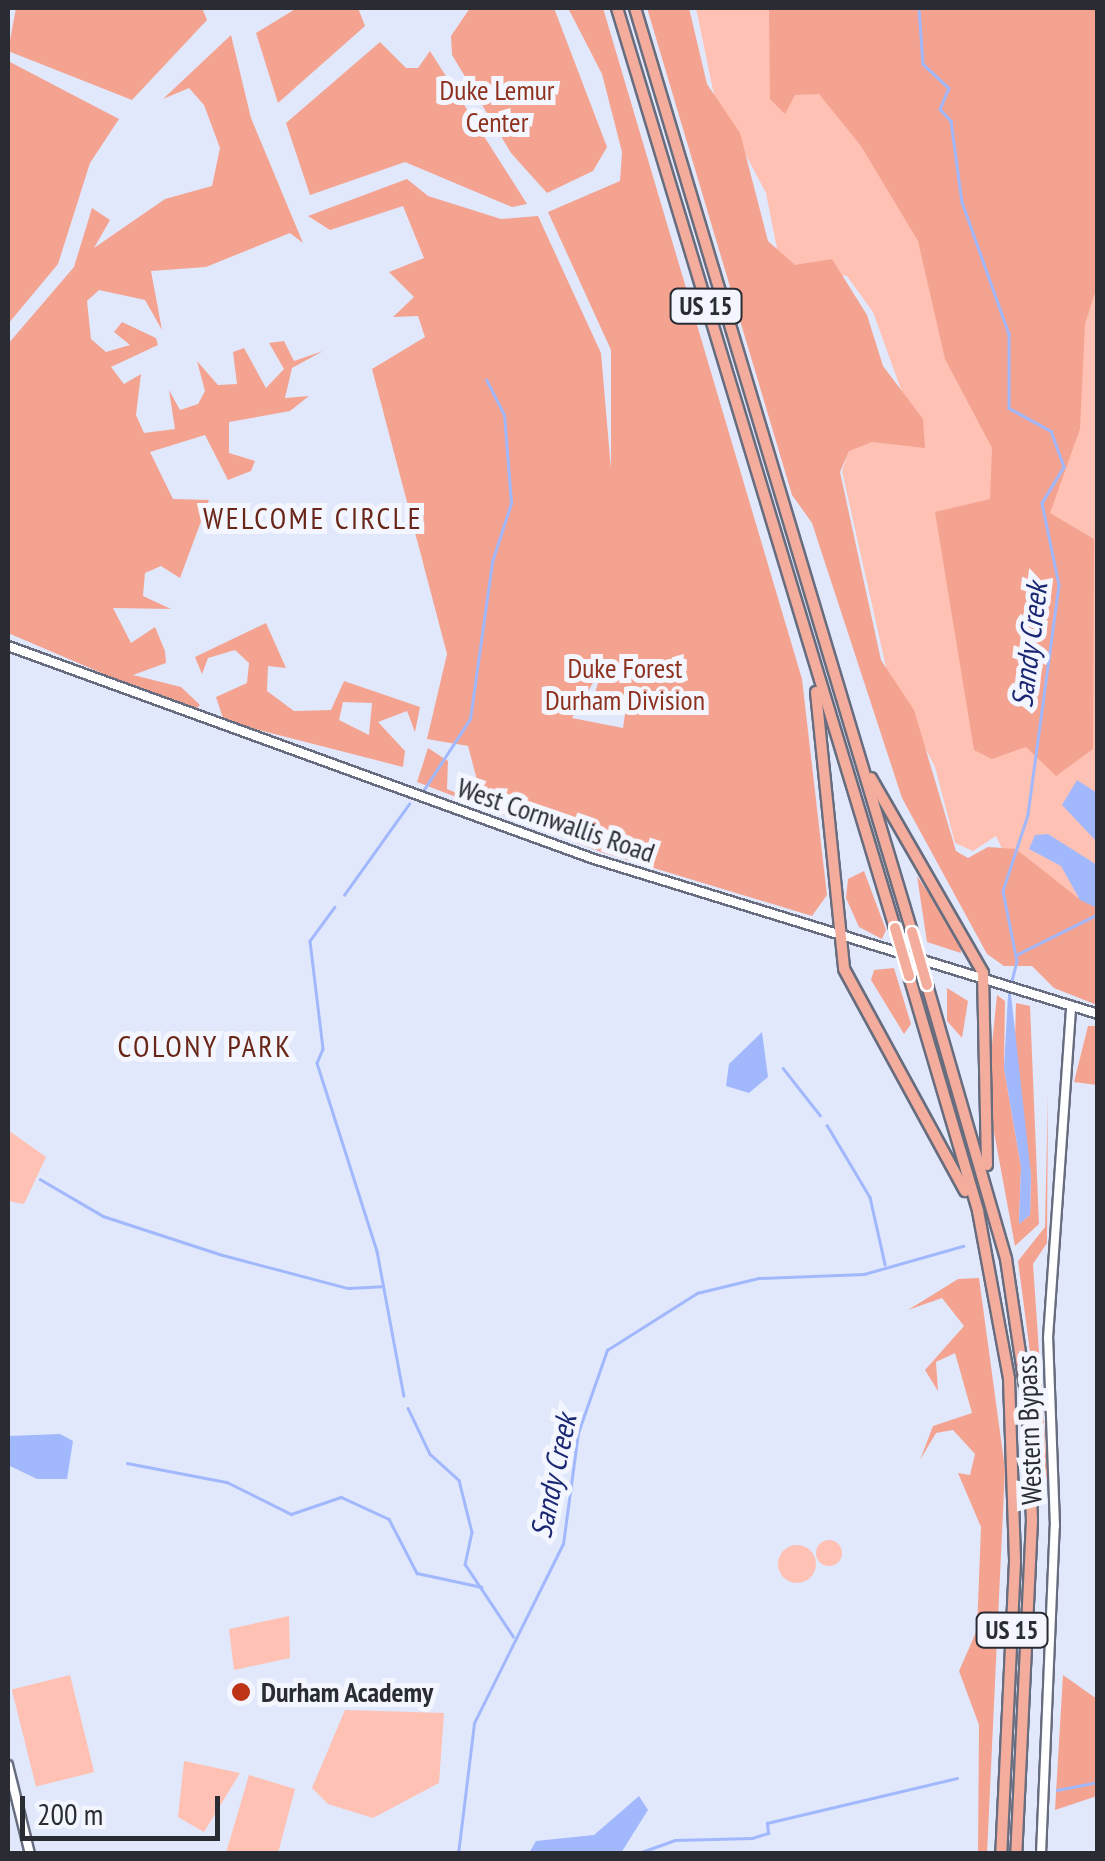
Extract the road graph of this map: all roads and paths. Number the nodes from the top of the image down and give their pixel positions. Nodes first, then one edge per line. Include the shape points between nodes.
1 (618, 8) edge
2 (635, 8) edge
3 (796, 603) junction
4 (8, 646) edge
5 (860, 760) junction
6 (835, 935) junction
7 (985, 980) junction
8 (1071, 1006) junction
9 (1098, 1014) edge
10 (978, 1211) junction
11 (998, 1227) junction
12 (8, 1765) edge
13 (30, 1854) edge
14 (1001, 1854) edge
15 (1016, 1854) edge
16 (1041, 1854) edge

1 - 3 highway, US 15
2 - 5 highway, US 15
3 - 6 highway via 830,769
3 - 10 highway, US 15, bridge
4 - 6 street, West Cornwallis Road via 214,726
5 - 7 highway via 966,931
5 - 11 highway, US 15, bridge
6 - 7 street, West Cornwallis Road
6 - 10 highway via 855,993
7 - 8 street, West Cornwallis Road
7 - 11 highway via 982,1135
8 - 9 street, West Cornwallis Road
8 - 16 street, Western Bypass via 1048,1338 1055,1526
10 - 14 highway, US 15 via 1015,1449
11 - 15 highway, US 15 via 1032,1473
12 - 13 street

